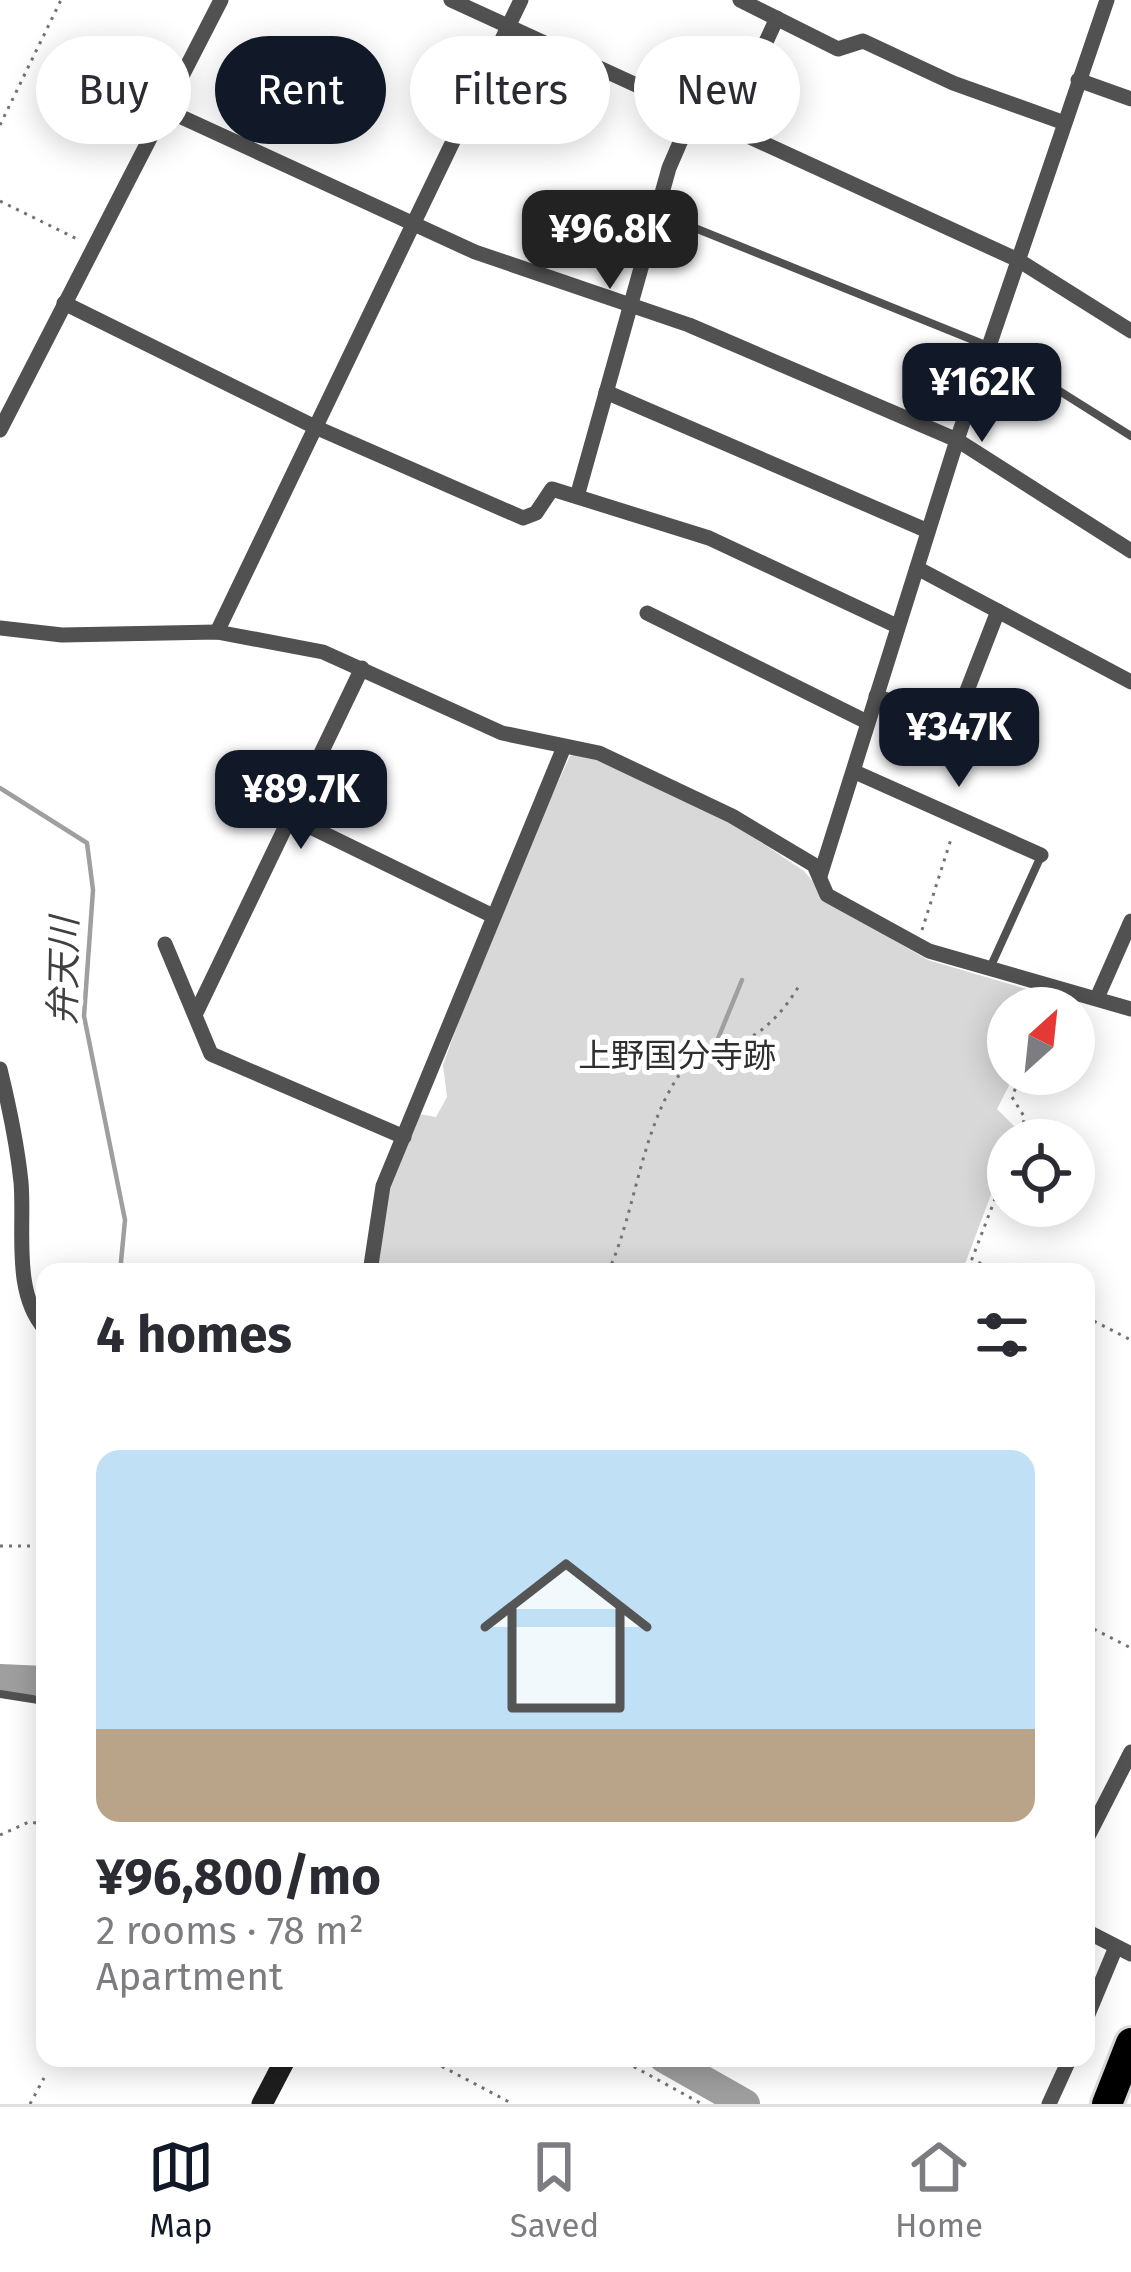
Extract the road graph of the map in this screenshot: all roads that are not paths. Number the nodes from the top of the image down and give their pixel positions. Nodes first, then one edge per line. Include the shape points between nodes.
1 (221, 0) edge
2 (451, 0) edge
3 (521, 0) edge
4 (740, 0) edge
5 (1107, 0) edge
6 (776, 18) junction
7 (508, 26) junction
8 (768, 36) edge
9 (191, 57) edge
10 (1078, 80) junction
11 (634, 83) edge
12 (1131, 100) edge
13 (191, 122) edge
14 (1062, 122) junction
15 (146, 144) edge
16 (679, 144) edge
17 (761, 144) edge
18 (660, 214) junction
19 (412, 224) junction
20 (1018, 260) junction
21 (64, 303) junction
22 (633, 305) junction
23 (1131, 331) edge
24 (988, 346) junction
25 (606, 392) junction
26 (8, 397) edge
27 (315, 427) junction
28 (0, 430) edge
29 (1131, 436) edge
30 (957, 440) junction
31 (578, 494) junction
32 (928, 530) junction
33 (1131, 550) edge
34 (917, 568) junction
35 (998, 610) junction
36 (646, 613) dead end
37 (897, 626) junction
38 (0, 628) edge
39 (217, 632) junction
40 (362, 668) junction
41 (1131, 682) edge
42 (877, 696) junction
43 (867, 722) junction
44 (954, 724) junction
45 (989, 742) dead end
46 (564, 747) junction
47 (855, 772) junction
48 (290, 817) junction
49 (1041, 855) joint
50 (820, 876) junction
51 (493, 916) junction
52 (1131, 921) edge
53 (165, 944) dead end
54 (988, 971) junction
55 (1097, 998) junction
56 (1131, 1009) edge
57 (195, 1016) junction
58 (0, 1069) edge
59 (404, 1137) junction
60 (371, 1263) edge
61 (36, 1318) edge
62 (0, 1694) edge
63 (36, 1700) edge
64 (1131, 1752) edge
65 (1095, 1822) edge
66 (1095, 1936) edge
67 (1124, 1951) edge
68 (1095, 2004) edge
69 (1131, 2043) edge
70 (281, 2067) edge
71 (1066, 2067) edge
72 (262, 2104) edge
73 (1048, 2104) edge
74 (1107, 2104) edge

1 - 9 street
2 - 7 street
3 - 7 street
4 - 6 street
5 - 10 street
6 - 8 street
6 - 14 street via 838,49 862,41
7 - 11 street
7 - 19 street
10 - 12 street
10 - 14 street
13 - 19 street
14 - 20 street
15 - 21 street
16 - 18 street
17 - 20 street
18 - 22 street
18 - 24 lane
19 - 22 street
19 - 27 street
20 - 23 street
20 - 24 street
21 - 26 street
21 - 27 street
22 - 25 street
22 - 30 street
24 - 29 lane
24 - 30 street
25 - 31 street
25 - 32 street
26 - 28 street
27 - 31 street via 523,518 536,514 552,489
27 - 39 street
30 - 32 street
30 - 33 street
31 - 37 street via 709,538
32 - 34 street
34 - 35 street
34 - 37 street
35 - 41 street
35 - 44 street
36 - 43 street
37 - 42 street
38 - 39 street
39 - 40 street via 323,652
40 - 46 street via 502,733
40 - 48 street
42 - 43 street
42 - 44 street
43 - 47 street
44 - 45 lane
46 - 50 street via 599,753 732,816
46 - 51 street
47 - 49 street
47 - 50 street
48 - 51 street
48 - 57 street
49 - 54 lane
50 - 54 street via 827,895 917,945
51 - 59 street
52 - 55 street
53 - 57 street
54 - 55 street
55 - 56 street
57 - 59 street via 211,1054
58 - 61 street
59 - 60 street via 380,1199
62 - 63 lane
64 - 65 street
66 - 67 street
67 - 68 street
69 - 74 highway
70 - 72 street
71 - 73 street

